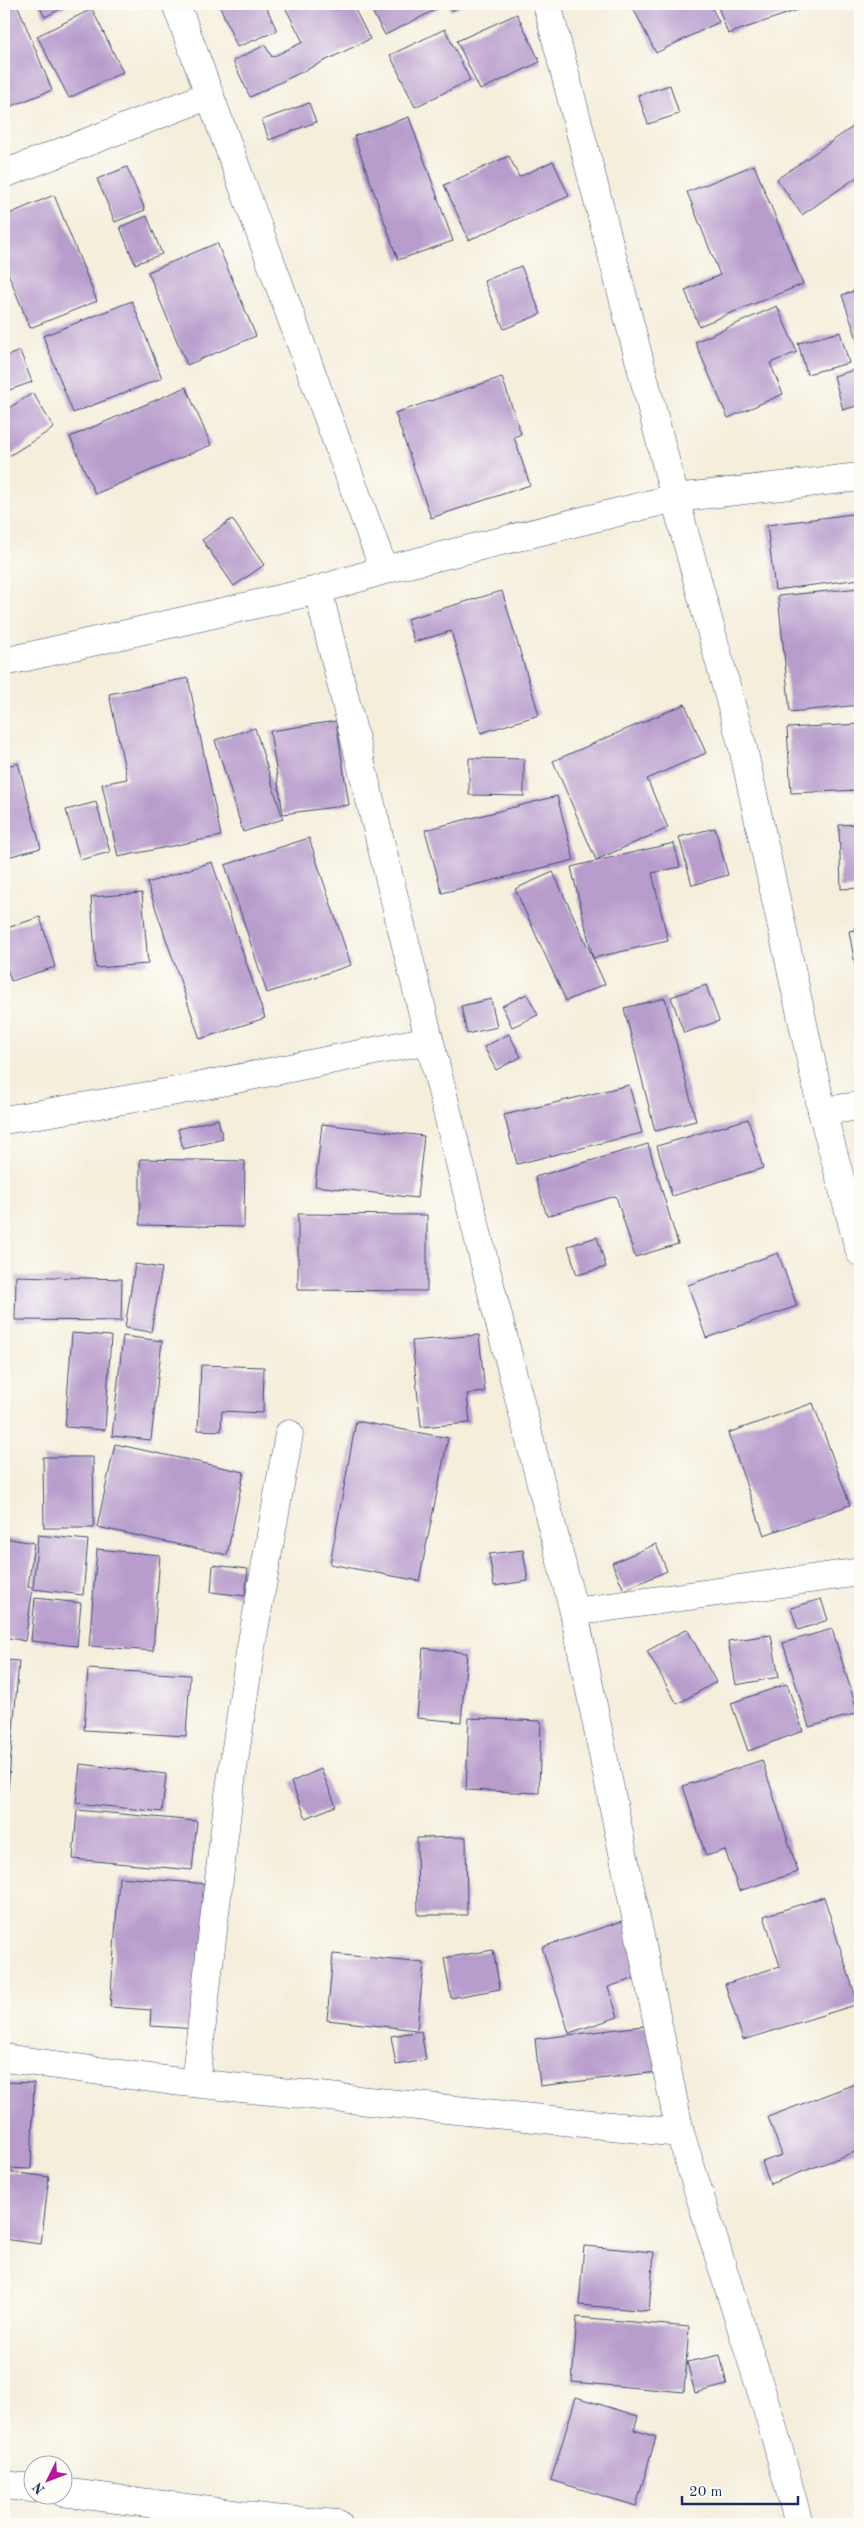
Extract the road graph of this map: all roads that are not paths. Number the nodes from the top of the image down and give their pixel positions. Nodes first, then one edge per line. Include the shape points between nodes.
1 (176, 4) edge
2 (547, 4) edge
3 (210, 95) junction
4 (4, 174) edge
5 (860, 476) edge
6 (675, 498) junction
7 (384, 570) junction
8 (318, 590) junction
9 (4, 662) edge
10 (429, 1040) junction
11 (860, 1106) edge
12 (822, 1111) junction
13 (4, 1120) edge
14 (860, 1252) edge
15 (289, 1434) dead end
16 (860, 1572) edge
17 (574, 1612) junction
18 (4, 2058) edge
19 (195, 2083) junction
20 (680, 2133) junction
21 (4, 2485) edge
22 (22, 2487) edge
23 (72, 2493) edge
24 (273, 2522) edge
25 (338, 2524) edge
26 (799, 2524) edge

1 - 3 street
2 - 6 street
3 - 4 street
3 - 7 street
5 - 6 street
6 - 7 street
6 - 12 street via 743,748
7 - 8 street
8 - 9 street
8 - 10 street
10 - 13 street via 171,1092
10 - 17 street
11 - 12 street
12 - 14 street
15 - 19 street via 250,1652
16 - 17 street
17 - 20 street
18 - 19 street
19 - 20 street
20 - 26 street via 772,2425
21 - 22 street
23 - 24 street
24 - 25 street

